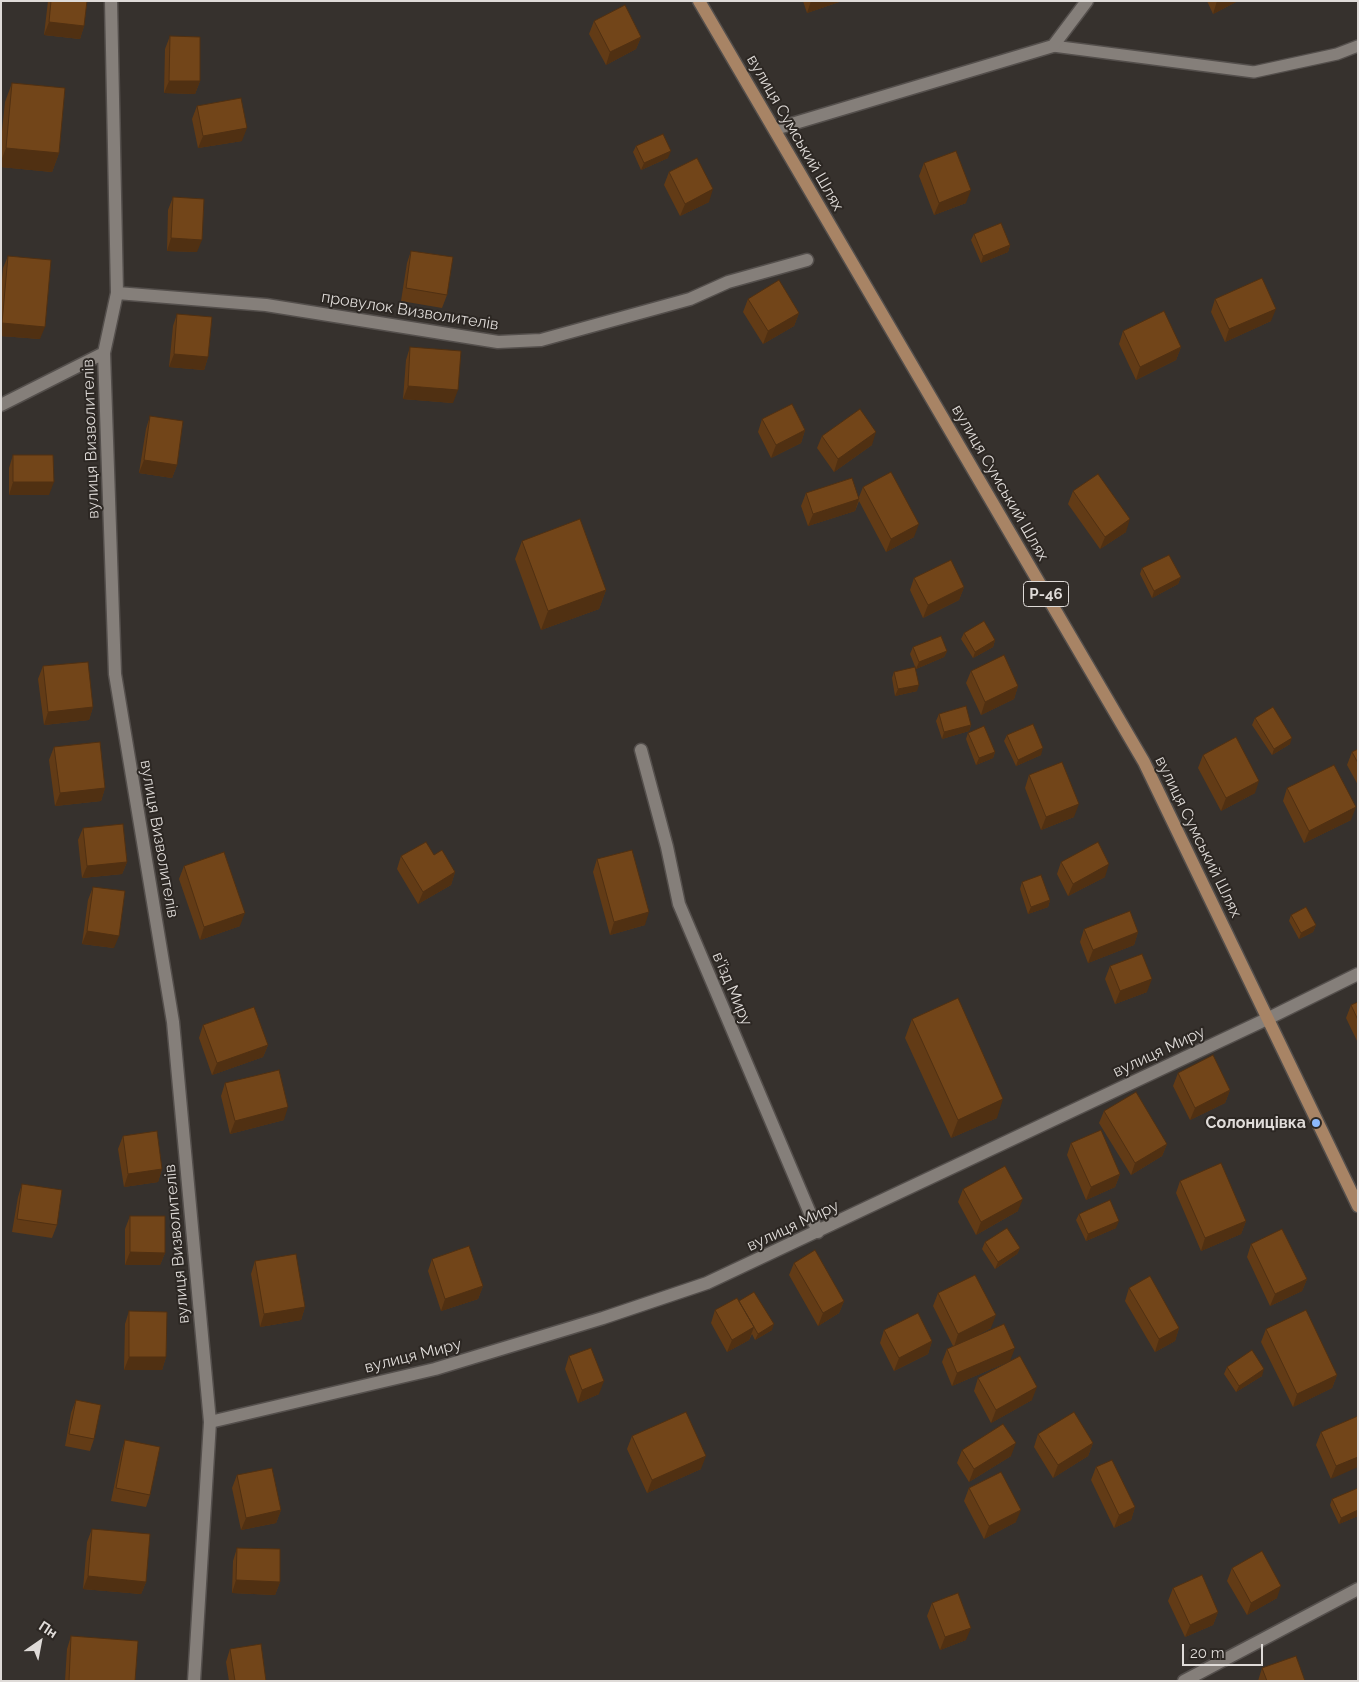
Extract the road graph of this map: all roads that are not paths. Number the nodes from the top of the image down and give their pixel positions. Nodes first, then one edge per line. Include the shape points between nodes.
1 (111, 1) edge
2 (699, 1) edge
3 (1087, 1) edge
4 (1053, 46) junction
5 (1358, 46) edge
6 (775, 130) junction
7 (807, 260) dead end
8 (117, 293) junction
9 (104, 353) junction
10 (1, 405) edge
11 (641, 750) dead end
12 (1358, 974) edge
13 (1269, 1018) junction
14 (1358, 1206) edge
15 (818, 1232) junction
16 (210, 1422) junction
17 (1358, 1589) edge
18 (194, 1681) edge
19 (1184, 1681) edge

1 - 8 street, вулиця Визволителів
2 - 6 main road, вулиця Сумський Шлях / Р-46
3 - 4 street
4 - 5 lane via 1254,72 1337,54
4 - 6 street
6 - 13 main road, вулиця Сумський Шлях / Р-46 via 1144,762
7 - 8 street, провулок Визволителів via 728,282 690,298 541,340 524,341 498,342 452,336 266,305
8 - 9 street, вулиця Визволителів
9 - 10 street
9 - 16 street, вулиця Визволителів via 115,674 174,1022
11 - 15 street, в'їзд Миру via 679,904
12 - 13 street, вулиця Миру
13 - 14 main road, вулиця Сумський Шлях / Р-46
13 - 15 street, вулиця Миру
15 - 16 street, вулиця Миру via 707,1284 603,1318 435,1369
16 - 18 street, вулиця Визволителів
17 - 19 street

